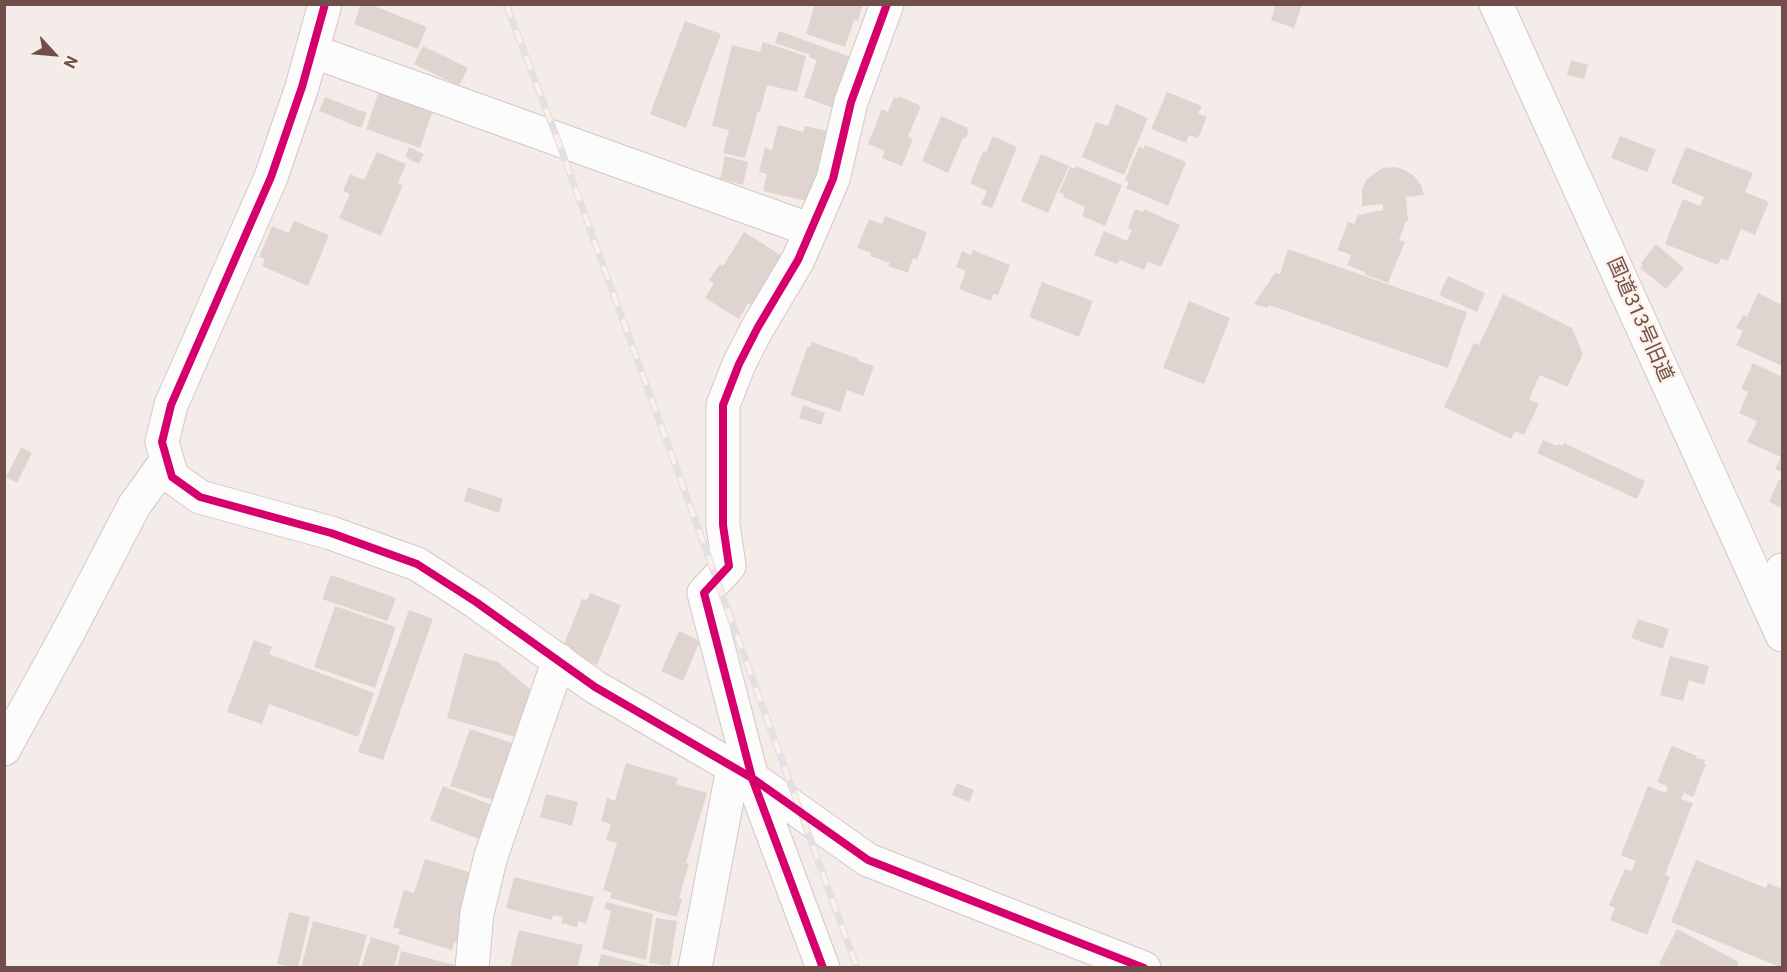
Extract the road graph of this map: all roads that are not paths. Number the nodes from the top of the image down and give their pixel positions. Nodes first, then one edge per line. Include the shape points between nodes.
1 (325, 4) edge
2 (887, 4) edge
3 (1497, 4) edge
4 (312, 51) junction
5 (811, 230) junction
6 (167, 460) junction
7 (1772, 578) edge
8 (1782, 635) edge
9 (559, 660) junction
10 (4, 749) edge
11 (742, 773) junction
12 (472, 968) edge
13 (695, 968) edge
14 (823, 968) edge
15 (1144, 968) edge

1 - 4 street
2 - 5 street via 851,102 833,179
3 - 7 street, 国道313号旧道
4 - 5 street
4 - 6 street via 271,177 171,405 162,442
5 - 11 street via 738,364 723,405 723,525 729,566 704,593
6 - 9 street via 172,477 200,498 332,534 417,564
6 - 10 street via 134,506
7 - 8 street, 国道313号旧道
9 - 11 street via 595,687
9 - 12 street via 491,856 477,913
11 - 13 street
11 - 14 street
11 - 15 street via 868,860

